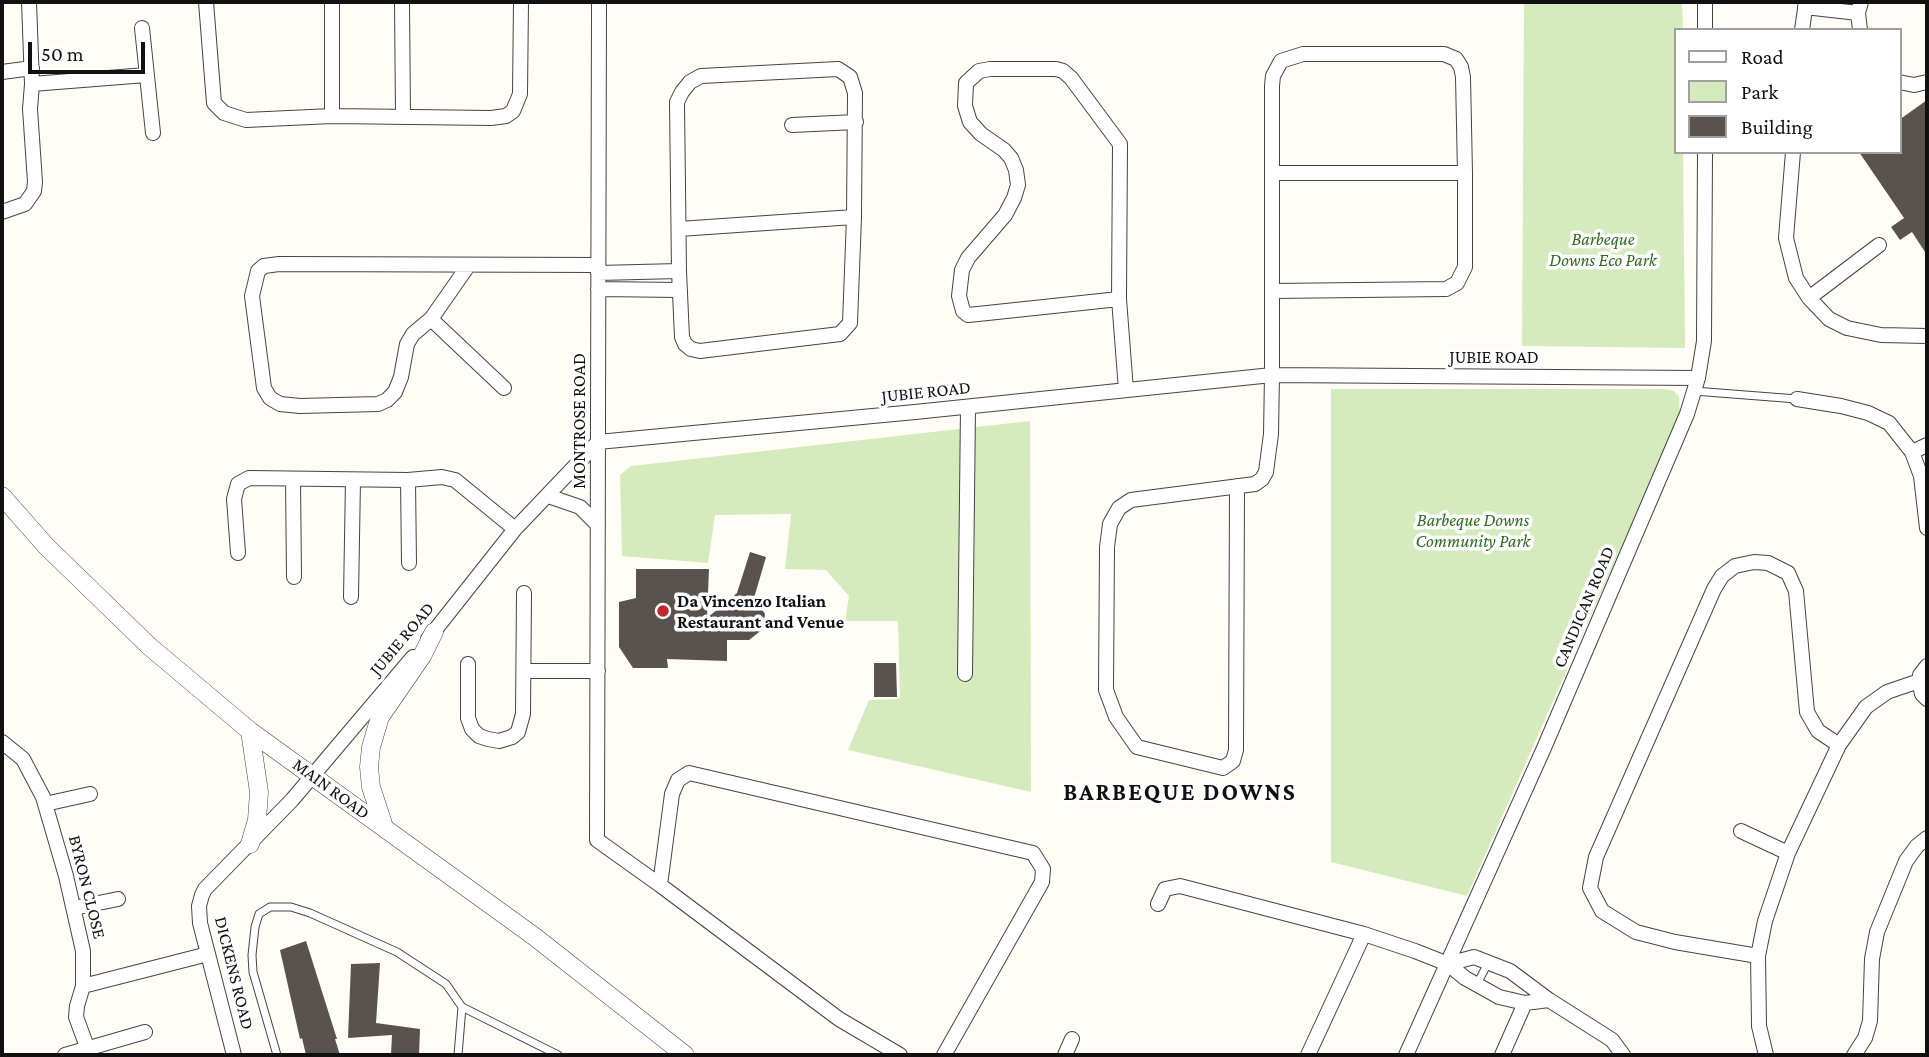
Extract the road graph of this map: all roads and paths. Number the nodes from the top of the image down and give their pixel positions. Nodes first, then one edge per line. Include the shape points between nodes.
1 (29, 2) edge
2 (206, 2) edge
3 (332, 2) edge
4 (402, 2) edge
5 (521, 2) edge
6 (599, 2) edge
7 (1705, 2) edge
8 (1805, 4) edge
9 (1859, 7) edge
10 (142, 28) dead end
11 (1705, 28) edge
12 (1802, 28) edge
13 (1860, 28) edge
14 (32, 68) junction
15 (2, 72) edge
16 (146, 75) junction
17 (1901, 82) edge
18 (1927, 82) edge
19 (32, 84) junction
20 (332, 116) junction
21 (402, 116) junction
22 (856, 122) junction
23 (792, 125) dead end
24 (153, 133) dead end
25 (1705, 154) edge
26 (1793, 154) edge
27 (1273, 173) junction
28 (1465, 173) junction
29 (2, 212) edge
30 (854, 217) junction
31 (679, 229) junction
32 (1879, 244) dead end
33 (468, 266) junction
34 (598, 269) junction
35 (679, 271) junction
36 (598, 289) junction
37 (680, 290) junction
38 (1273, 291) junction
39 (1808, 298) junction
40 (1119, 299) junction
41 (430, 318) junction
42 (1927, 336) edge
43 (1272, 375) junction
44 (1696, 384) junction
45 (504, 388) dead end
46 (1126, 390) junction
47 (1797, 399) joint
48 (968, 407) junction
49 (598, 442) junction
50 (1927, 444) edge
51 (1912, 452) junction
52 (293, 480) junction
53 (353, 480) junction
54 (408, 480) junction
55 (1237, 486) junction
56 (2, 496) edge
57 (548, 496) junction
58 (598, 525) junction
59 (1927, 528) edge
60 (515, 530) junction
61 (238, 553) dead end
62 (409, 563) dead end
63 (294, 577) dead end
64 (524, 593) dead end
65 (351, 597) dead end
66 (434, 632) junction
67 (468, 664) dead end
68 (1927, 666) edge
69 (524, 671) junction
70 (598, 671) junction
71 (965, 674) dead end
72 (1919, 681) junction
73 (1927, 699) edge
74 (250, 730) junction
75 (2, 742) edge
76 (1839, 745) junction
77 (312, 776) junction
78 (90, 794) dead end
79 (45, 804) junction
80 (384, 827) junction
81 (1741, 831) dead end
82 (1927, 838) edge
83 (250, 844) junction
84 (1788, 853) junction
85 (660, 885) junction
86 (118, 899) dead end
87 (1158, 904) dead end
88 (75, 908) junction
89 (1364, 934) junction
90 (208, 954) junction
91 (1758, 956) junction
92 (1488, 963) junction
93 (1448, 964) junction
94 (1477, 985) junction
95 (83, 986) junction
96 (1549, 1000) junction
97 (1525, 1003) junction
98 (462, 1007) junction
99 (145, 1032) dead end
100 (1072, 1039) dead end
101 (89, 1053) edge
102 (65, 1055) edge
103 (234, 1055) edge
104 (277, 1055) edge
105 (458, 1055) edge
106 (558, 1055) edge
107 (685, 1055) edge
108 (900, 1055) edge
109 (944, 1055) edge
110 (1065, 1055) edge
111 (1308, 1055) edge
112 (1406, 1055) edge
113 (1502, 1055) edge
114 (1623, 1055) edge
115 (1766, 1055) edge
116 (1854, 1055) edge

1 - 14 street
2 - 20 street via 214,103 224,113 246,120
3 - 20 street
4 - 21 street
5 - 21 street via 520,94 513,111 491,118
6 - 34 street, MONTROSE ROAD
7 - 11 street
8 - 9 street
8 - 12 street
9 - 13 street
10 - 16 street
14 - 15 street
14 - 19 street
16 - 19 street
16 - 24 street
17 - 18 street
19 - 29 street via 34,191 25,204
20 - 21 street
22 - 23 street
22 - 30 street
22 - 31 street via 855,86 838,69 701,76 690,82 677,102
25 - 44 street, CANDICAN ROAD via 1704,341
26 - 39 street via 1786,238 1796,278
27 - 28 street
27 - 28 street via 1273,76 1281,61 1303,54 1444,54 1455,59 1463,77
27 - 38 street
28 - 38 street via 1465,268 1453,287
30 - 31 street
30 - 37 street via 852,317 839,334 695,350 682,337
31 - 35 street
32 - 39 street
33 - 34 street
33 - 41 street
33 - 41 street via 264,266 258,271 252,296 264,388 274,401 288,405 387,400 401,377 407,344
34 - 35 street
34 - 36 street, MONTROSE ROAD
35 - 37 street
36 - 37 street
36 - 49 street, MONTROSE ROAD
38 - 43 street
39 - 42 street via 1829,319 1847,328 1881,335
40 - 40 street via 968,315 963,311 959,296 962,270 1005,215 1018,185 1011,158 970,122 966,83 979,71 1063,71 1120,144
40 - 46 street
41 - 45 street
43 - 44 street, JUBIE ROAD
43 - 46 street, JUBIE ROAD
43 - 55 street via 1266,472 1255,484
44 - 47 lane
44 - 93 street, CANDICAN ROAD via 1678,435
46 - 48 street, JUBIE ROAD
47 - 51 street via 1868,412 1889,423
48 - 49 street, JUBIE ROAD
48 - 71 street
49 - 57 street, JUBIE ROAD
49 - 58 street, MONTROSE ROAD
50 - 51 street
51 - 59 street via 1921,476
52 - 53 street
52 - 61 street via 249,478 238,484 234,499
52 - 63 street
53 - 54 street
53 - 65 street
54 - 60 street via 455,480
54 - 62 street
55 - 55 street via 1131,500 1114,514 1107,547 1106,691 1116,717 1137,747 1223,768 1233,761 1236,750
56 - 74 street, MAIN ROAD via 140,638
57 - 58 street via 580,507
57 - 60 street, JUBIE ROAD
58 - 70 street, MONTROSE ROAD
60 - 66 street, JUBIE ROAD
64 - 69 street
66 - 77 street, JUBIE ROAD
66 - 80 street via 380,717 371,747 370,787
67 - 69 street via 468,718 479,736 499,741 512,737 522,724
68 - 72 street
69 - 70 street
70 - 85 street, MONTROSE ROAD via 597,840
72 - 73 street
72 - 76 street via 1877,698
74 - 77 street, MAIN ROAD
74 - 83 street via 259,792
75 - 79 street, BYRON CLOSE via 23,759
76 - 84 street
76 - 91 street via 1818,731 1807,712 1796,591 1788,573 1768,563 1735,566 1714,589 1596,857 1590,888 1602,911 1636,932
77 - 80 street, MAIN ROAD
77 - 83 street, DICKENS ROAD
78 - 79 street
79 - 88 street, BYRON CLOSE
80 - 107 street, MAIN ROAD
81 - 84 street
82 - 116 street via 1906,861 1877,932 1870,1021
83 - 90 street, DICKENS ROAD via 202,895 200,914
84 - 91 street
85 - 108 street via 839,1019
85 - 109 street via 672,794 678,780 689,773 1033,853 1043,869 1042,882
86 - 88 street
87 - 89 street via 1165,889 1180,886
88 - 95 street, BYRON CLOSE via 83,951
89 - 93 street
89 - 111 street
90 - 95 street
90 - 103 street, DICKENS ROAD
91 - 115 street via 1759,1026
92 - 93 street via 1474,957
92 - 94 lane
92 - 96 street via 1510,971
93 - 94 street
93 - 112 street, CANDICAN ROAD
94 - 97 street via 1499,997
95 - 101 street, BYRON CLOSE via 76,1017
96 - 97 street
96 - 114 street via 1612,1040
97 - 113 street
98 - 104 lane via 446,984 397,952 310,913 270,907 257,919 252,955
98 - 105 lane
98 - 106 lane
99 - 101 street
100 - 110 street
101 - 102 street

